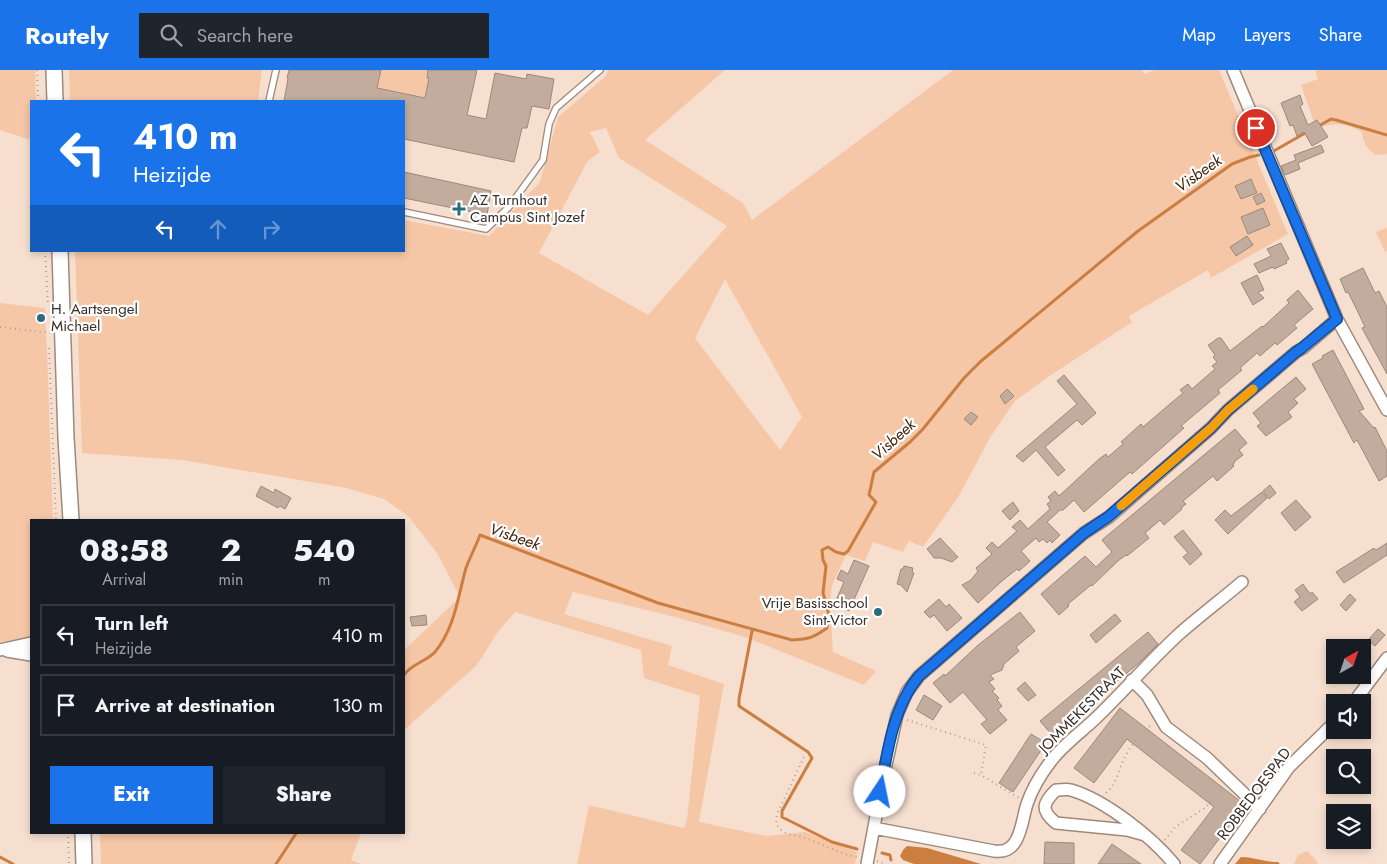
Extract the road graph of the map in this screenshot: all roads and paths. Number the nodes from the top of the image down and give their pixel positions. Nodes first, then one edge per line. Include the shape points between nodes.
1 (37, 70) edge
2 (54, 70) edge
3 (276, 70) edge
4 (600, 70) edge
5 (1233, 70) edge
6 (38, 100) edge
7 (55, 100) edge
8 (269, 100) edge
9 (405, 212) edge
10 (45, 252) edge
11 (60, 252) edge
12 (48, 308) dead end
13 (1337, 319) junction
14 (0, 327) edge
15 (63, 335) junction
16 (1387, 410) edge
17 (71, 519) edge
18 (1242, 582) dead end
19 (30, 643) edge
20 (0, 650) edge
21 (30, 655) edge
22 (1387, 658) edge
23 (1132, 680) junction
24 (1360, 694) edge
25 (903, 719) dead end
26 (1162, 720) junction
27 (1326, 731) edge
28 (804, 757) dead end
29 (974, 773) dead end
30 (981, 775) junction
31 (1229, 779) junction
32 (1093, 800) junction
33 (1027, 804) junction
34 (1260, 809) junction
35 (874, 828) junction
36 (68, 834) edge
37 (82, 834) edge
38 (1145, 835) junction
39 (1161, 849) junction
40 (864, 861) edge
41 (882, 863) edge
42 (69, 864) edge
43 (84, 864) edge
44 (886, 864) edge
45 (1174, 864) edge
46 (1220, 864) edge

1 - 6 path
2 - 7 street
3 - 8 lane
4 - 9 lane via 556,108 549,124 543,160 509,207 486,229
5 - 13 street
10 - 12 path
11 - 15 street
13 - 16 street
13 - 35 street via 919,676 907,692 897,715
14 - 15 path
15 - 17 street
18 - 23 street, JOMMEKESTRAAT via 1178,635
19 - 20 street
20 - 21 street
22 - 24 street
23 - 26 street via 1147,695
23 - 33 street, JOMMEKESTRAAT via 1053,758
25 - 30 path via 986,745
26 - 31 street via 1166,727
26 - 32 path via 1147,728 1136,741 1111,789
27 - 34 street, ROBBEDOESPAD via 1288,767
28 - 40 path via 776,814 779,828 787,834
29 - 30 path
30 - 33 path
31 - 34 street
31 - 39 path via 1205,808 1175,827
32 - 38 street
32 - 38 street via 1070,790 1056,790 1044,806 1056,823 1127,830
33 - 35 street, JOMMEKESTRAAT via 1019,838 999,852
34 - 46 street, ROBBEDOESPAD
35 - 40 street
36 - 42 path
37 - 43 street
38 - 39 street
39 - 45 street
41 - 44 path

